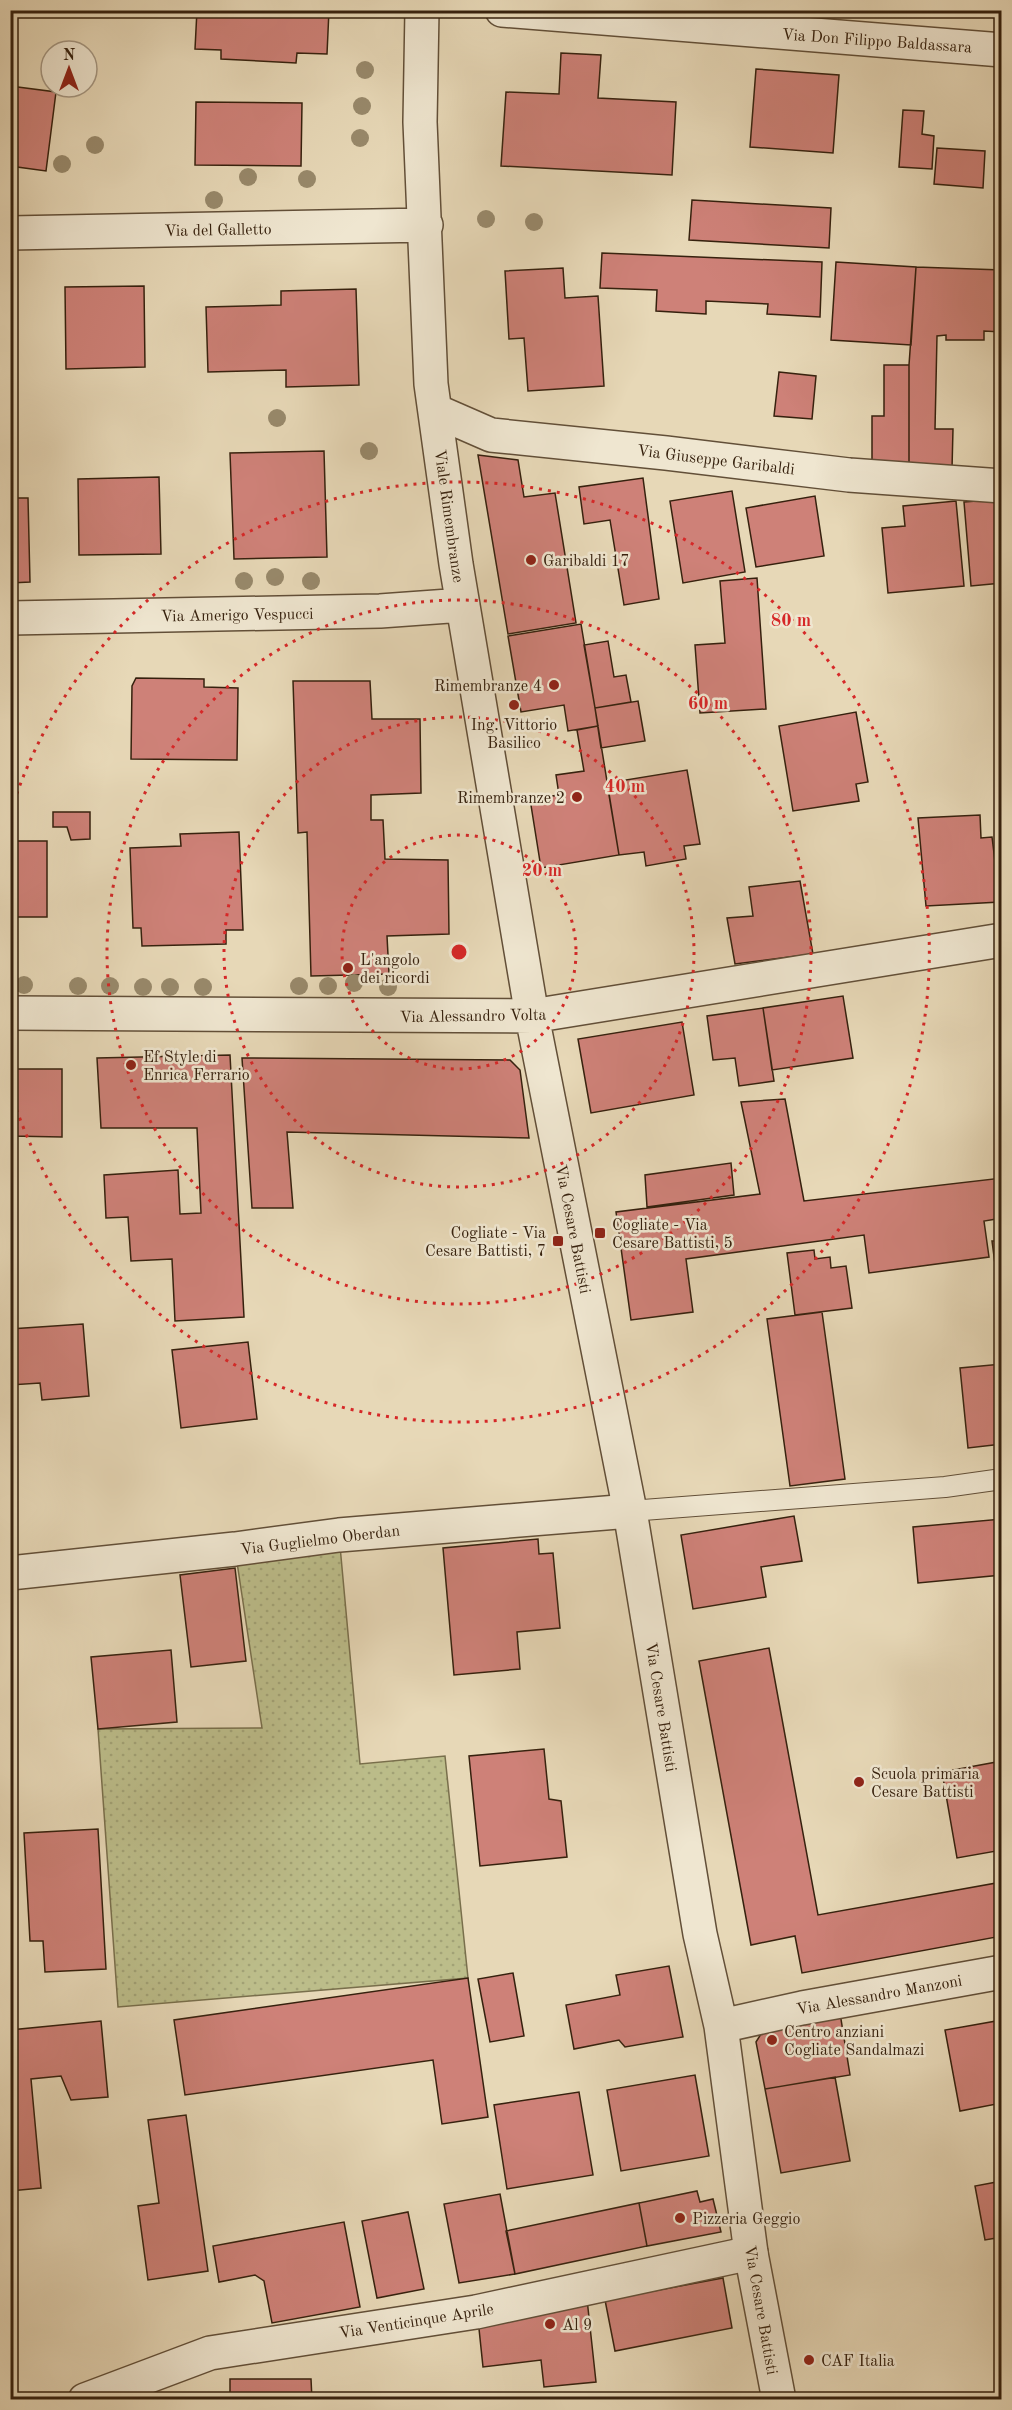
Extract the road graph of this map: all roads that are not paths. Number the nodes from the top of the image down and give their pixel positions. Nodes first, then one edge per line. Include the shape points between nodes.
1 (422, 10) edge
2 (502, 10) edge
3 (1002, 50) edge
4 (426, 225) junction
5 (10, 233) edge
6 (435, 411) junction
7 (1002, 486) edge
8 (463, 605) junction
9 (10, 618) edge
10 (1002, 940) edge
11 (10, 1013) edge
12 (532, 1016) junction
13 (1002, 1479) edge
14 (630, 1511) junction
15 (10, 1573) edge
16 (1002, 1972) edge
17 (721, 2026) junction
18 (751, 2253) junction
19 (85, 2400) edge
20 (778, 2400) edge

1 - 4 street, Viale Rimembranze via 420,123
2 - 3 street, Via Don Filippo Baldassara
4 - 5 street, Via del Galletto
4 - 6 street, Viale Rimembranze
6 - 7 street, Via Giuseppe Garibaldi via 491,435 849,475
6 - 8 street, Viale Rimembranze
8 - 9 street, Via Amerigo Vespucci via 380,611
8 - 12 street, Viale Rimembranze
10 - 12 street, Via Alessandro Volta
11 - 12 street, Via Alessandro Volta
12 - 14 street, Via Cesare Battisti
13 - 14 lane
14 - 15 street, Via Guglielmo Oberdan via 339,1535
14 - 17 street, Via Cesare Battisti via 700,1934
16 - 17 street, Via Alessandro Manzoni
17 - 18 street, Via Cesare Battisti
18 - 19 street, Via Venticinque Aprile via 476,2312 210,2353
18 - 20 street, Via Cesare Battisti

